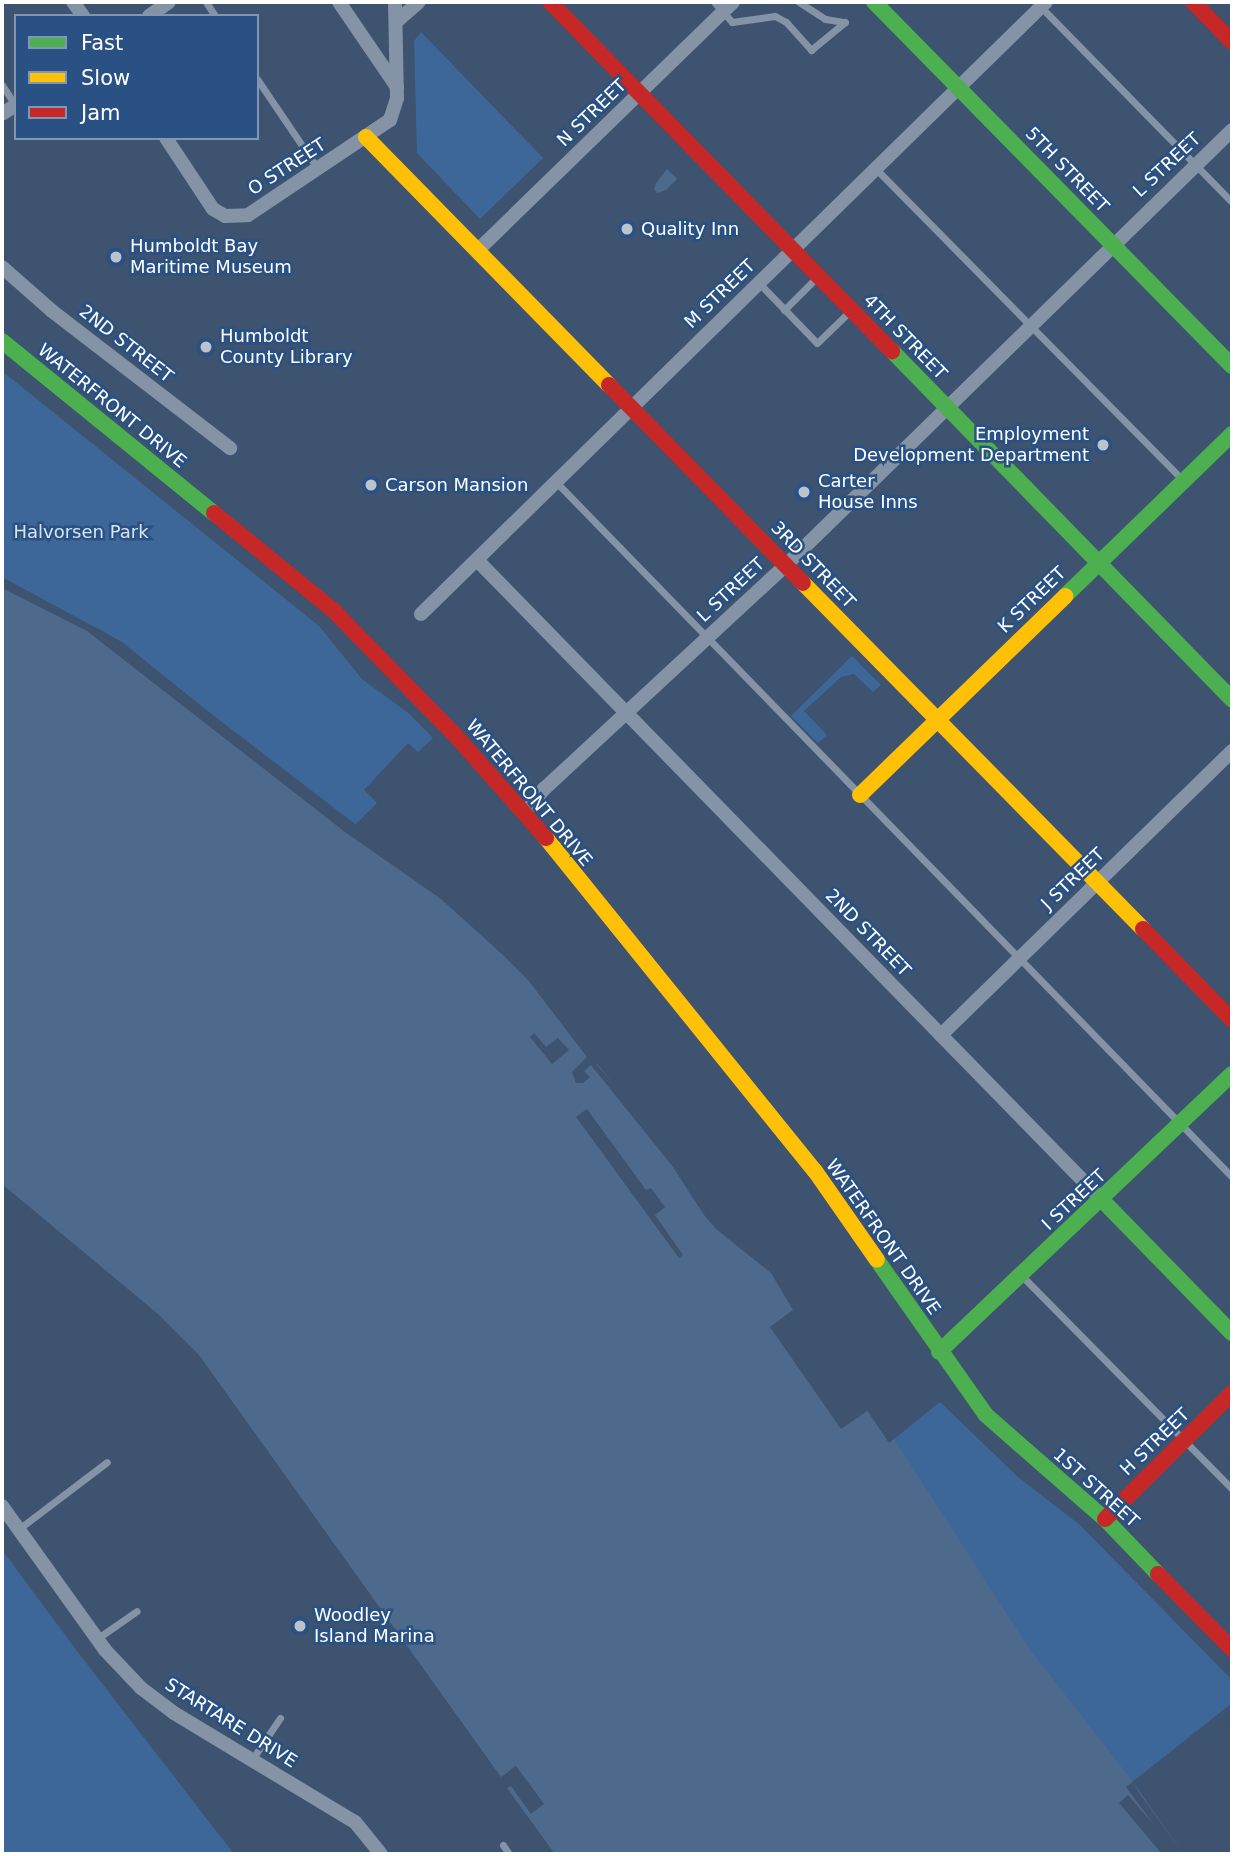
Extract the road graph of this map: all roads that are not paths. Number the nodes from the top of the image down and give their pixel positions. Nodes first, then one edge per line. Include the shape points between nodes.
1 (169, 2) edge
2 (339, 2) edge
3 (395, 2) edge
4 (419, 2) edge
5 (550, 2) edge
6 (799, 2) edge
7 (874, 2) edge
8 (1193, 2) edge
9 (1041, 3) edge
10 (726, 9) edge
11 (152, 14) edge
12 (396, 22) junction
13 (1232, 42) edge
14 (259, 82) edge
15 (2, 85) edge
16 (397, 87) junction
17 (959, 87) junction
18 (639, 94) junction
19 (14, 103) edge
20 (1232, 130) edge
21 (366, 137) junction
22 (167, 140) edge
23 (1195, 164) junction
24 (876, 169) junction
25 (318, 170) junction
26 (1232, 202) edge
27 (1113, 244) junction
28 (793, 249) junction
29 (477, 251) junction
30 (2, 267) edge
31 (819, 275) junction
32 (759, 283) junction
33 (784, 310) junction
34 (852, 310) junction
35 (1030, 327) junction
36 (2, 341) edge
37 (1232, 366) edge
38 (632, 408) junction
39 (948, 408) junction
40 (1232, 434) edge
41 (230, 448) dead end
42 (1183, 481) junction
43 (555, 482) junction
44 (477, 560) junction
45 (1097, 564) junction
46 (786, 565) junction
47 (421, 614) dead end
48 (707, 639) junction
49 (1232, 699) edge
50 (624, 713) junction
51 (937, 720) junction
52 (1232, 751) edge
53 (860, 795) junction
54 (525, 813) junction
55 (1097, 883) junction
56 (1020, 959) junction
57 (1232, 1020) edge
58 (941, 1035) junction
59 (1232, 1074) edge
60 (1182, 1125) junction
61 (1232, 1177) edge
62 (1102, 1200) junction
63 (1022, 1276) junction
64 (1232, 1333) edge
65 (939, 1352) junction
66 (1232, 1393) edge
67 (1185, 1439) junction
68 (107, 1462) dead end
69 (1232, 1489) edge
70 (2, 1506) edge
71 (1105, 1519) junction
72 (20, 1528) junction
73 (137, 1611) dead end
74 (97, 1638) junction
75 (1232, 1649) edge
76 (280, 1718) dead end
77 (251, 1761) junction
78 (502, 1845) dead end
79 (381, 1854) edge
80 (509, 1854) edge

1 - 11 street
2 - 16 street
3 - 12 street
4 - 12 street
5 - 18 main road, 4TH STREET
6 - 10 lane via 825,19 845,22 811,50 775,16
7 - 17 main road, 5TH STREET
8 - 13 main road
9 - 17 street, M STREET
9 - 23 lane
10 - 18 street, N STREET
12 - 16 street
14 - 25 lane
15 - 19 lane
16 - 21 street via 390,120
17 - 24 street, M STREET
17 - 27 main road, 5TH STREET
18 - 28 main road, 4TH STREET
18 - 29 street, N STREET
20 - 23 street, L STREET
21 - 25 street, O STREET
21 - 29 main road, 3RD STREET
22 - 25 street, O STREET via 213,209 225,216 248,215
23 - 26 lane
23 - 27 street, L STREET
24 - 28 street, M STREET
24 - 35 lane
27 - 35 street, L STREET
27 - 37 main road, 5TH STREET
28 - 31 main road, 4TH STREET
28 - 32 street, M STREET
29 - 38 main road, 3RD STREET
30 - 41 street, 2ND STREET via 51,311
31 - 33 lane
31 - 34 main road, 4TH STREET
32 - 33 lane
32 - 38 street, M STREET
33 - 34 lane via 817,343
34 - 39 main road, 4TH STREET
35 - 39 street, L STREET
35 - 42 lane
36 - 54 main road, WATERFRONT DRIVE via 333,610
38 - 43 street, M STREET
38 - 46 main road, 3RD STREET
39 - 45 main road, 4TH STREET
39 - 46 street, L STREET
40 - 42 main road, K STREET
42 - 45 main road, K STREET
43 - 44 street, M STREET
43 - 48 lane
44 - 47 street, M STREET
44 - 50 street, 2ND STREET
45 - 49 main road, 4TH STREET
45 - 51 main road, K STREET
46 - 48 street, L STREET
46 - 51 main road, 3RD STREET
48 - 50 street, L STREET
48 - 53 lane
50 - 54 street, L STREET
50 - 58 street, 2ND STREET
51 - 53 main road, K STREET
51 - 55 main road, 3RD STREET
52 - 55 street, J STREET
53 - 56 lane
54 - 65 main road, WATERFRONT DRIVE via 816,1171
55 - 56 street, J STREET
55 - 57 main road, 3RD STREET
56 - 58 street, J STREET
56 - 60 lane
58 - 62 street, 2ND STREET
59 - 60 main road, I STREET
60 - 61 lane
60 - 62 main road, I STREET
62 - 63 main road, I STREET
62 - 64 main road, 2ND STREET
63 - 65 main road, I STREET
63 - 67 lane
65 - 71 main road, 1ST STREET via 1006,1436
66 - 67 main road, H STREET
67 - 69 lane
67 - 71 main road, H STREET
68 - 72 lane
70 - 72 street, STARTARE DRIVE
71 - 75 main road, 1ST STREET
72 - 74 street, STARTARE DRIVE
73 - 74 lane
74 - 77 street, STARTARE DRIVE via 148,1693
76 - 77 lane
77 - 79 street, STARTARE DRIVE via 355,1822
78 - 80 lane

